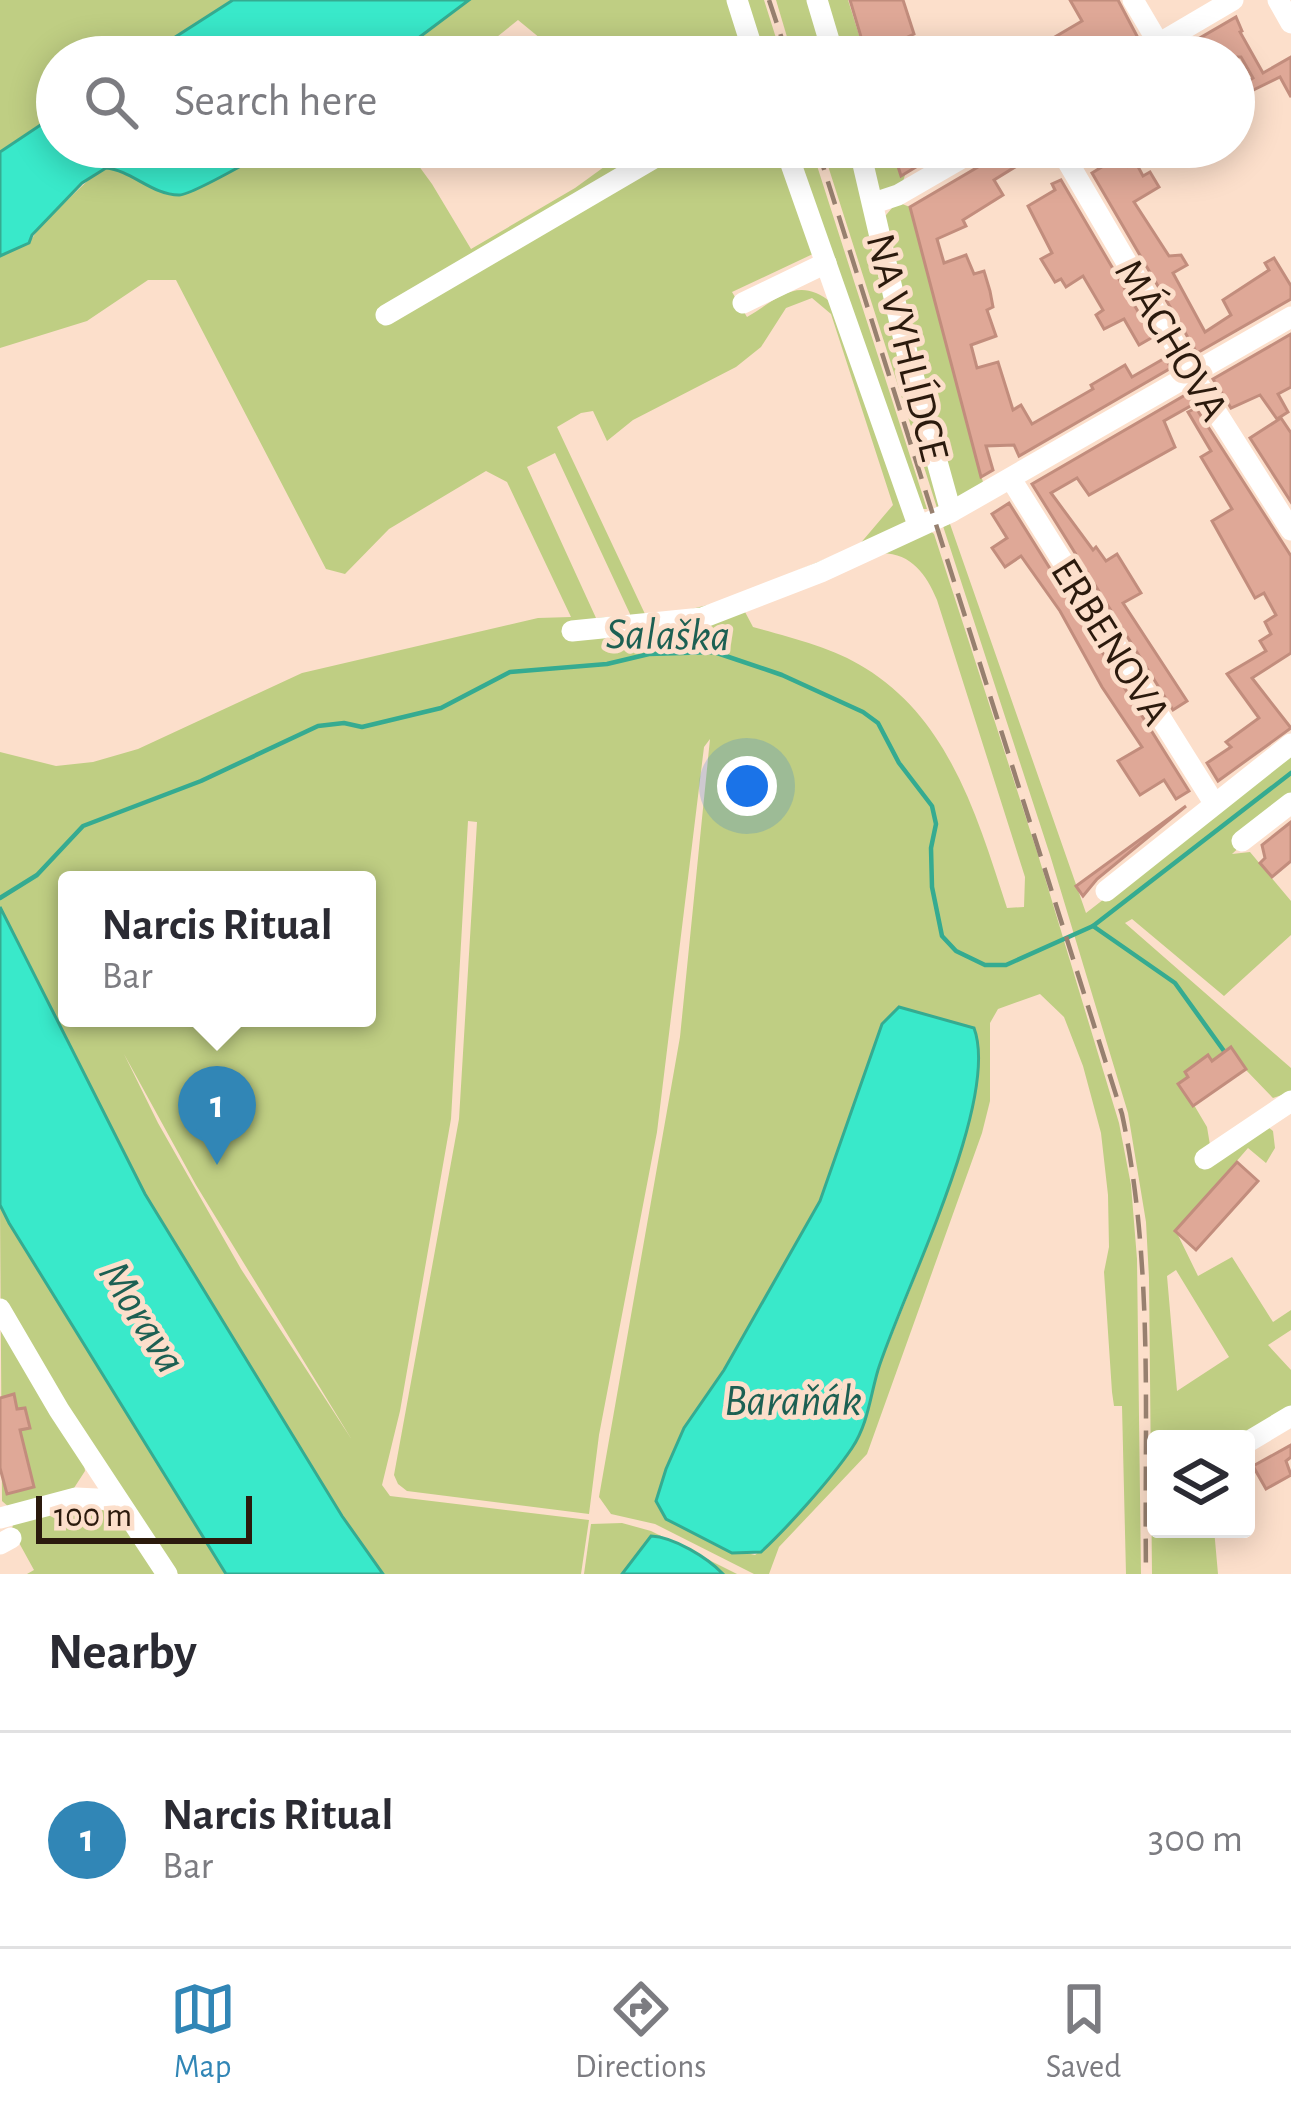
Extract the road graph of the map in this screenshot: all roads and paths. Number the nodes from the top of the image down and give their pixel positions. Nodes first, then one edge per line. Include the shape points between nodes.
1 (737, 0) edge
2 (817, 0) edge
3 (1133, 0) edge
4 (1233, 0) edge
5 (1277, 0) edge
6 (1291, 23) edge
7 (748, 36) edge
8 (828, 36) edge
9 (1154, 36) edge
10 (1172, 36) edge
11 (637, 168) edge
12 (792, 168) edge
13 (865, 168) edge
14 (945, 168) edge
15 (1071, 168) edge
16 (874, 203) junction
17 (826, 263) junction
18 (743, 303) dead end
19 (386, 315) dead end
20 (1291, 317) edge
21 (1192, 374) junction
22 (1011, 479) junction
23 (951, 512) junction
24 (918, 525) junction
25 (1291, 530) edge
26 (572, 631) dead end
27 (1291, 744) edge
28 (1214, 803) junction
29 (1291, 803) edge
30 (1242, 842) dead end
31 (1106, 891) dead end
32 (1291, 1101) edge
33 (1204, 1159) dead end
34 (0, 1309) edge
35 (1291, 1416) edge
36 (1255, 1438) edge
37 (95, 1468) junction
38 (76, 1498) junction
39 (117, 1500) junction
40 (4, 1533) edge
41 (167, 1574) edge

1 - 7 street
2 - 8 street
3 - 9 street
4 - 10 street
5 - 6 street
11 - 19 street
12 - 17 street
13 - 16 street, NA VYHLÍDCE
14 - 16 street
15 - 21 street, MÁCHOVA
16 - 23 street, NA VYHLÍDCE
17 - 18 street
17 - 24 street
20 - 21 street
21 - 22 street
21 - 25 street, MÁCHOVA
22 - 23 street
22 - 28 street, ERBENOVA
23 - 24 street, NA VYHLÍDCE
24 - 26 street, NA VYHLÍDCE via 702,618
27 - 28 street
28 - 31 street
29 - 30 street
32 - 33 street
34 - 37 street
35 - 36 street
37 - 38 street
37 - 39 street
38 - 39 street
38 - 40 street
39 - 41 street

